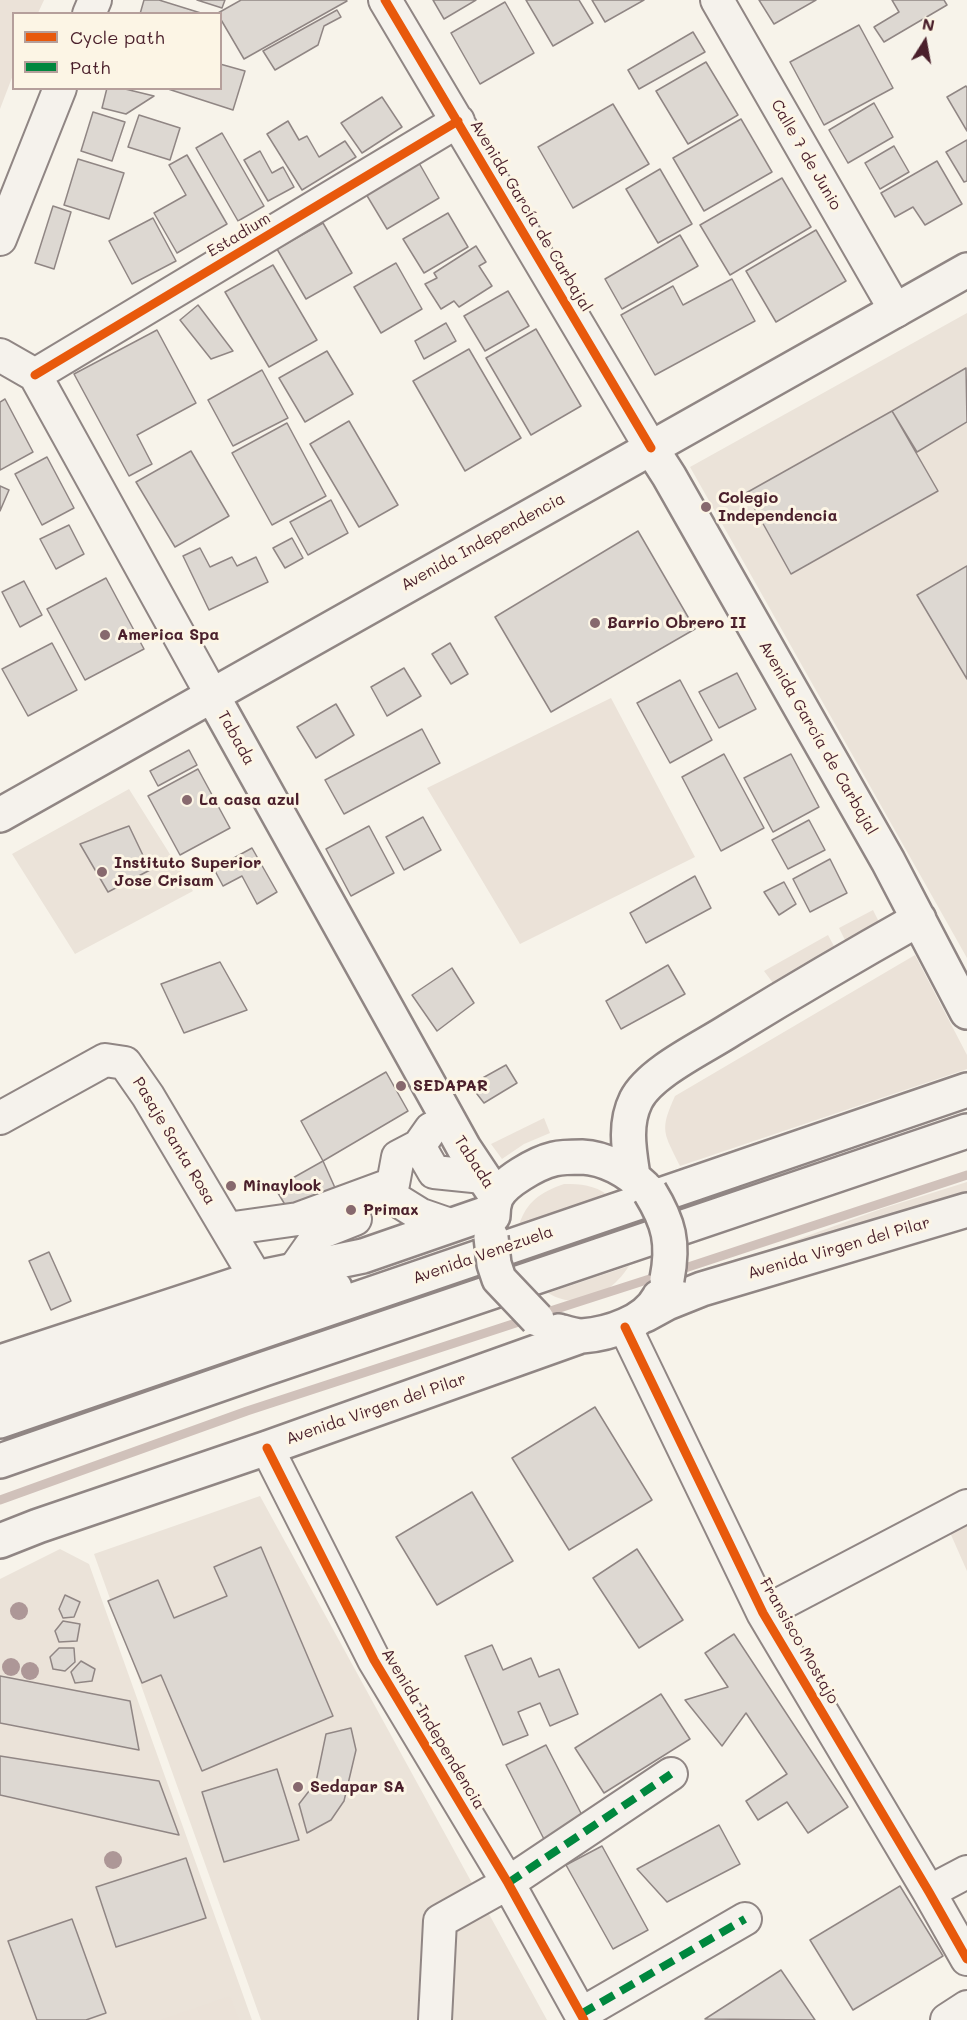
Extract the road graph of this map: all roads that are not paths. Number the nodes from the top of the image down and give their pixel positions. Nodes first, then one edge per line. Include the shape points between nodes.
1 (385, 0) edge
2 (717, 0) edge
3 (59, 90) edge
4 (458, 121) junction
5 (0, 239) edge
6 (967, 270) edge
7 (896, 311) junction
8 (0, 355) edge
9 (35, 375) junction
10 (651, 448) junction
11 (212, 694) junction
12 (0, 815) edge
13 (919, 919) junction
14 (967, 1012) edge
15 (967, 1090) edge
16 (443, 1110) junction
17 (0, 1118) edge
18 (967, 1131) edge
19 (419, 1146) junction
20 (641, 1184) junction
21 (397, 1193) junction
22 (491, 1205) junction
23 (967, 1210) edge
24 (450, 1225) junction
25 (227, 1228) junction
26 (449, 1267) junction
27 (294, 1270) junction
28 (256, 1278) junction
29 (635, 1321) junction
30 (581, 1336) junction
31 (0, 1362) edge
32 (0, 1390) edge
33 (0, 1421) edge
34 (267, 1448) junction
35 (0, 1461) edge
36 (967, 1506) edge
37 (0, 1541) edge
38 (763, 1613) junction
39 (671, 1774) dead end
40 (967, 1872) edge
41 (508, 1883) junction
42 (929, 1892) junction
43 (745, 1919) dead end
44 (967, 1959) edge
45 (967, 2007) edge
46 (582, 2017) edge
47 (435, 2020) edge
48 (947, 2020) edge

1 - 4 street, Avenida García de Carbajal
2 - 7 street, Calle 7 de Junio
3 - 5 street
4 - 9 street, Estadium
4 - 10 street, Avenida García de Carbajal
6 - 7 main road, Avenida Independencia
7 - 10 main road, Avenida Independencia
8 - 9 street
9 - 11 street, Tabada
10 - 11 main road, Avenida Independencia
10 - 13 main road, Avenida García de Carbajal
11 - 12 main road, Avenida Independencia
11 - 16 main road, Tabada
13 - 14 main road, Avenida García de Carbajal
13 - 20 main road via 783,998 645,1087 629,1125 628,1145
15 - 26 main road, Avenida Venezuela
16 - 19 street
16 - 22 main road, Tabada
17 - 25 street, Pasaje Santa Rosa via 105,1060 125,1063
18 - 35 main road
19 - 21 street via 398,1157
19 - 22 street via 434,1172
20 - 22 main road via 613,1164 584,1157 554,1159 510,1182
20 - 29 main road, bridge via 662,1212 671,1257 667,1279 657,1300
21 - 24 street via 420,1215
21 - 25 street via 298,1219
21 - 27 street via 320,1233
22 - 24 main road
22 - 30 main road, bridge via 494,1264 499,1279 537,1319 553,1329
23 - 29 main road, Avenida Virgen del Pilar via 702,1288
24 - 27 main road via 363,1256
25 - 28 street, Pasaje Santa Rosa
26 - 32 main road via 234,1310
26 - 33 main road, Avenida Venezuela
27 - 28 main road
28 - 31 main road
29 - 30 main road
29 - 38 street, Fransisco Mostajo
30 - 34 main road, Avenida Virgen del Pilar
34 - 37 main road, Avenida Virgen del Pilar
34 - 41 street, Avenida Independencia via 374,1660
36 - 38 street
38 - 42 street, Fransisco Mostajo
39 - 41 street
40 - 42 street
41 - 46 street, Avenida Independencia
41 - 47 street via 440,1921
42 - 44 street, Fransisco Mostajo
43 - 46 street
45 - 48 street

